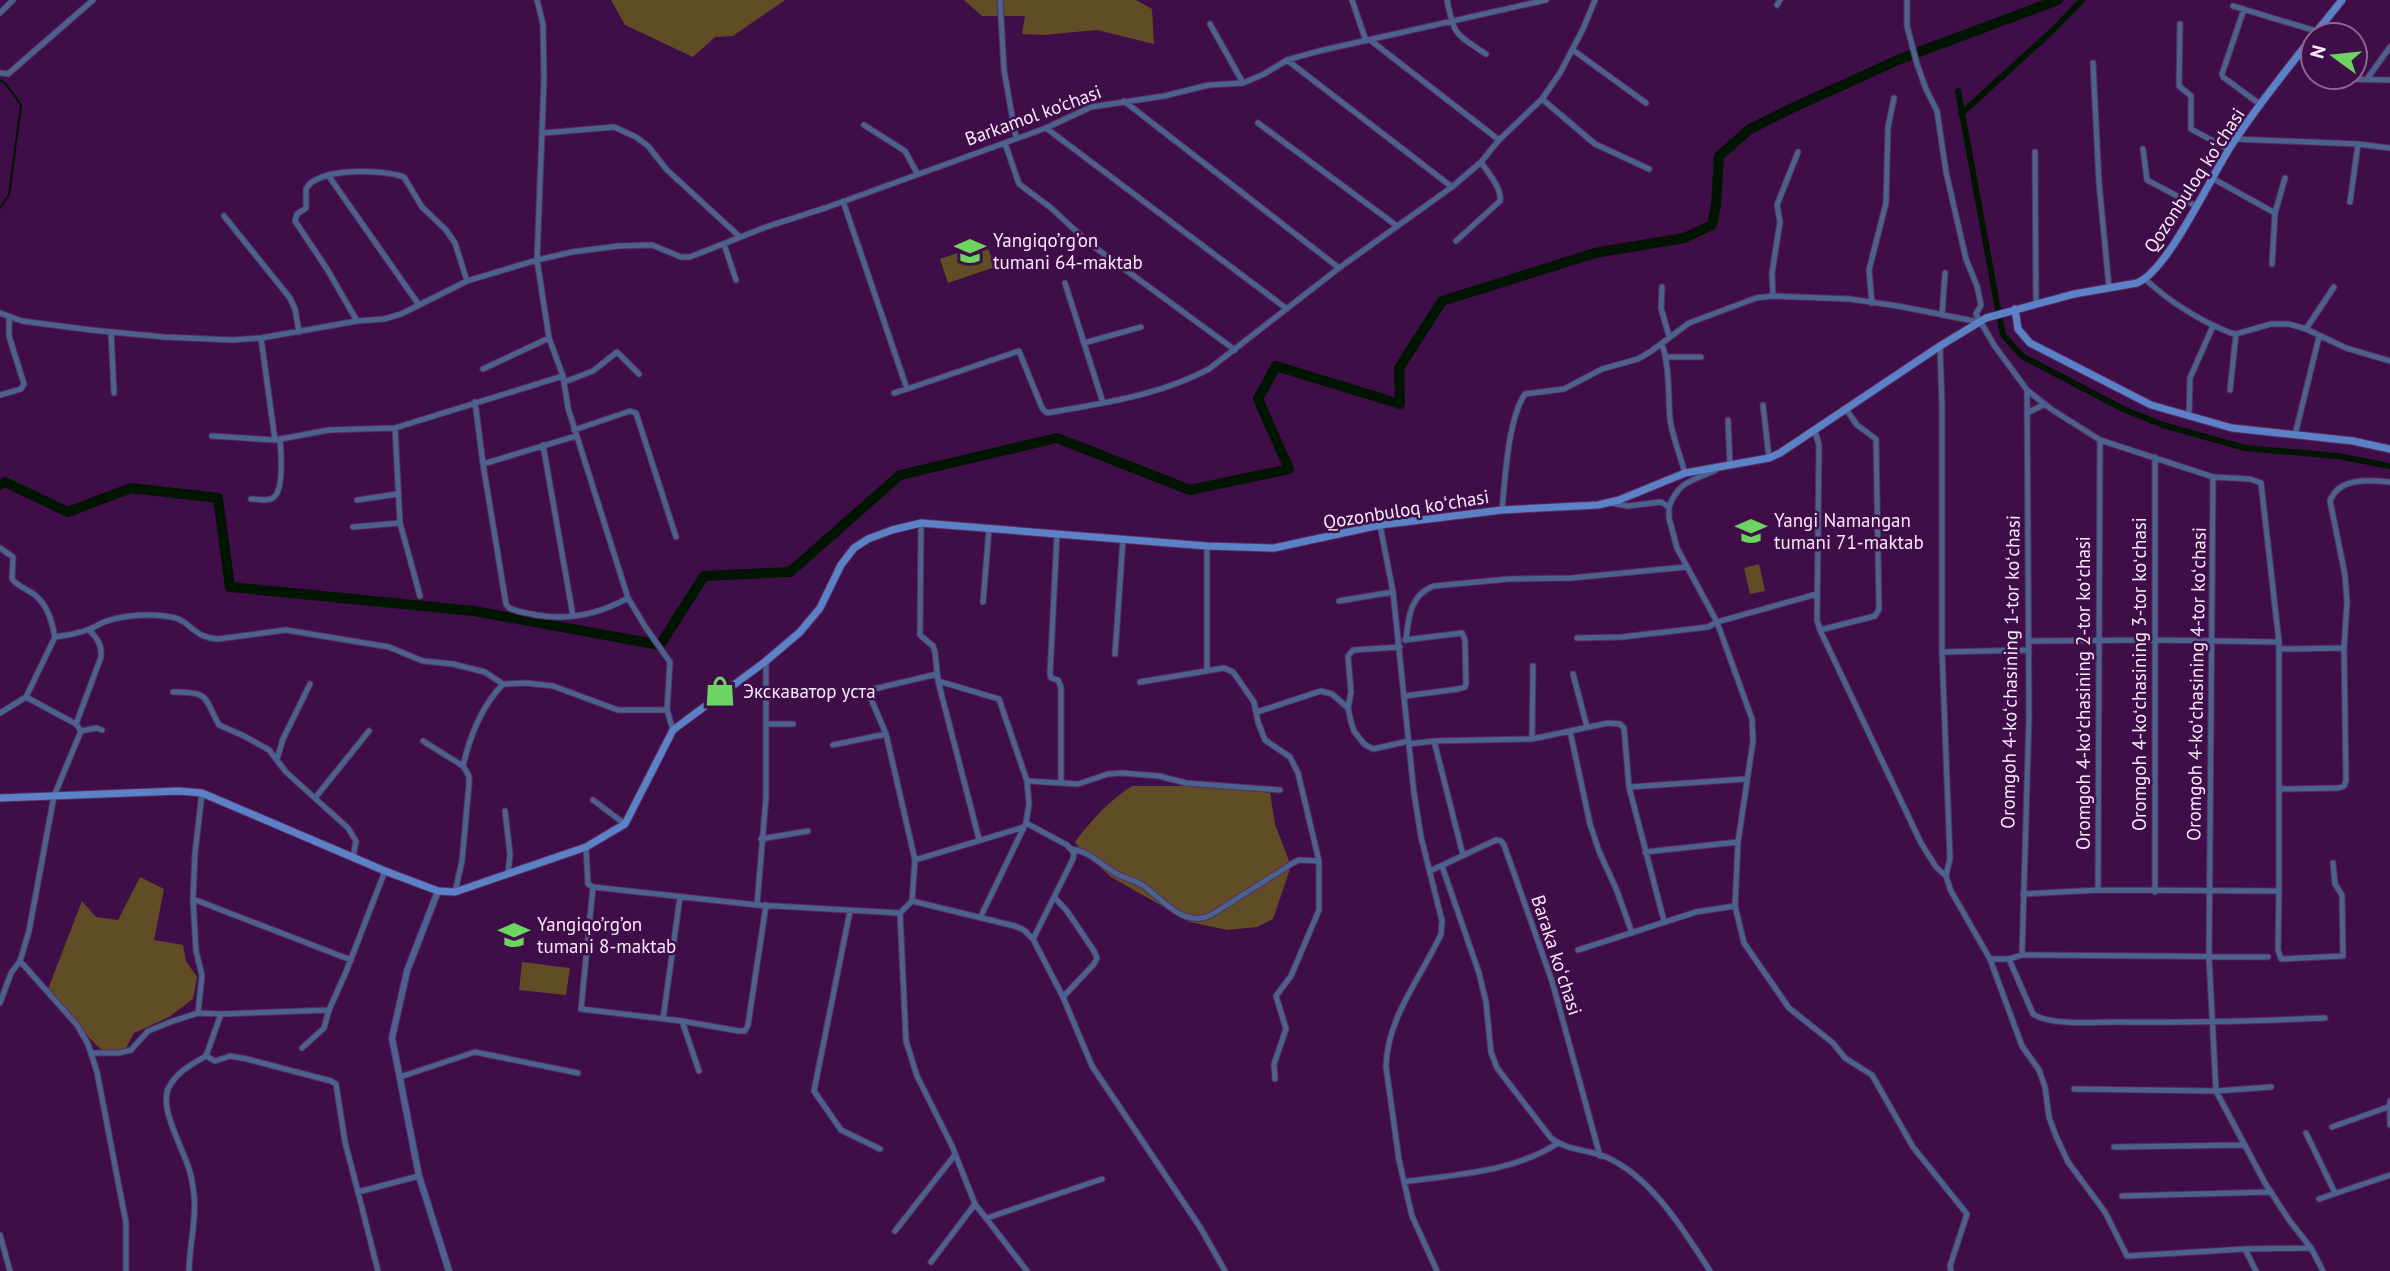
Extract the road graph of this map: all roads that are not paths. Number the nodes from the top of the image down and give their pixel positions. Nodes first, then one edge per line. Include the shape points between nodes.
1 (13, 0) edge
2 (93, 0) edge
3 (537, 0) edge
4 (1000, 0) edge
5 (1352, 0) edge
6 (1447, 0) edge
7 (1546, 0) edge
8 (1595, 0) edge
9 (1907, 0) edge
10 (2342, 0) edge
11 (2233, 6) dead end
12 (2244, 9) junction
13 (0, 13) edge
14 (1451, 21) junction
15 (2325, 21) edge
16 (1210, 24) dead end
17 (2180, 24) dead end
18 (2299, 29) edge
19 (1368, 41) junction
20 (2390, 47) edge
21 (1573, 50) junction
22 (1486, 54) dead end
23 (2299, 54) edge
24 (1287, 60) junction
25 (2094, 63) dead end
26 (0, 73) edge
27 (2369, 76) edge
28 (2369, 79) edge
29 (2390, 80) edge
30 (1243, 83) junction
31 (1894, 98) dead end
32 (1542, 99) junction
33 (1124, 101) junction
34 (1646, 103) dead end
35 (2261, 105) junction
36 (1258, 123) dead end
37 (864, 125) dead end
38 (1046, 128) junction
39 (543, 133) junction
40 (1016, 138) junction
41 (2235, 139) junction
42 (1499, 140) junction
43 (1005, 143) junction
44 (2358, 144) junction
45 (2390, 148) edge
46 (2143, 149) dead end
47 (2228, 149) junction
48 (1798, 152) dead end
49 (2035, 152) dead end
50 (1481, 162) junction
51 (1650, 169) dead end
52 (917, 173) junction
53 (328, 175) junction
54 (2212, 178) junction
55 (2285, 178) dead end
56 (1452, 187) junction
57 (843, 201) junction
58 (2350, 202) dead end
59 (2196, 206) junction
60 (2274, 213) junction
61 (224, 216) dead end
62 (1397, 226) junction
63 (740, 237) junction
64 (1456, 241) dead end
65 (724, 244) junction
66 (537, 260) junction
67 (2272, 264) dead end
68 (1339, 268) junction
69 (1945, 273) dead end
70 (2145, 279) junction
71 (736, 280) dead end
72 (467, 281) junction
73 (1065, 283) dead end
74 (1662, 287) dead end
75 (2109, 287) junction
76 (2334, 287) dead end
77 (1773, 296) junction
78 (1872, 303) junction
79 (2036, 304) junction
80 (419, 305) junction
81 (1287, 309) junction
82 (2011, 310) junction
83 (0, 313) edge
84 (1942, 315) junction
85 (9, 317) junction
86 (1983, 320) junction
87 (357, 321) junction
88 (2213, 326) junction
89 (1141, 327) dead end
90 (2305, 329) junction
91 (111, 332) junction
92 (299, 332) junction
93 (2236, 334) junction
94 (1669, 336) junction
95 (2319, 337) junction
96 (261, 338) junction
97 (549, 338) junction
98 (1084, 343) junction
99 (1662, 344) junction
100 (1940, 346) junction
101 (1235, 350) junction
102 (1667, 357) junction
103 (1700, 357) dead end
104 (2390, 361) edge
105 (483, 369) dead end
106 (639, 374) dead end
107 (564, 379) junction
108 (907, 389) junction
109 (2027, 390) junction
110 (2230, 390) dead end
111 (114, 393) dead end
112 (894, 393) dead end
113 (0, 395) edge
114 (475, 402) junction
115 (1102, 403) junction
116 (2045, 404) junction
117 (1763, 405) dead end
118 (1846, 409) junction
119 (2027, 413) junction
120 (2189, 416) junction
121 (1728, 420) dead end
122 (395, 428) junction
123 (1815, 431) junction
124 (575, 433) junction
125 (2295, 435) junction
126 (212, 436) dead end
127 (278, 439) junction
128 (2100, 440) junction
129 (543, 445) junction
130 (2390, 449) edge
131 (2155, 457) junction
132 (1769, 458) junction
133 (483, 464) junction
134 (1726, 466) junction
135 (1685, 473) junction
136 (2213, 477) junction
137 (2390, 482) edge
138 (397, 494) junction
139 (251, 499) dead end
140 (357, 500) dead end
141 (1608, 503) junction
142 (1669, 507) junction
143 (1502, 510) junction
144 (400, 523) junction
145 (921, 523) junction
146 (1380, 525) junction
147 (353, 527) dead end
148 (989, 528) junction
149 (1056, 534) junction
150 (676, 537) dead end
151 (1123, 539) junction
152 (1208, 545) junction
153 (0, 548) edge
154 (1686, 567) junction
155 (1393, 592) junction
156 (1817, 594) junction
157 (420, 596) dead end
158 (628, 598) junction
159 (983, 601) dead end
160 (1339, 601) dead end
161 (573, 617) junction
162 (1717, 622) junction
163 (89, 630) junction
164 (1819, 630) junction
165 (55, 637) junction
166 (1577, 638) dead end
167 (2101, 640) junction
168 (2156, 640) junction
169 (2029, 641) junction
170 (2213, 642) junction
171 (1401, 643) junction
172 (2280, 646) junction
173 (2343, 648) junction
174 (2029, 650) junction
175 (1942, 652) junction
176 (1115, 654) dead end
177 (766, 662) junction
178 (1533, 666) dead end
179 (1207, 671) junction
180 (937, 674) junction
181 (1573, 674) dead end
182 (938, 681) junction
183 (1140, 682) dead end
184 (310, 684) dead end
185 (503, 684) junction
186 (173, 692) dead end
187 (1405, 696) junction
188 (26, 697) junction
189 (1348, 708) junction
190 (667, 710) junction
191 (1257, 712) junction
192 (0, 713) edge
193 (76, 724) junction
194 (767, 724) junction
195 (793, 724) dead end
196 (1587, 727) junction
197 (102, 730) dead end
198 (673, 730) junction
199 (81, 731) junction
200 (369, 731) dead end
201 (1570, 731) junction
202 (886, 734) junction
203 (1532, 739) junction
204 (422, 741) dead end
205 (1434, 741) junction
206 (1409, 742) junction
207 (833, 745) dead end
208 (276, 760) junction
209 (463, 766) junction
210 (1746, 779) junction
211 (1027, 781) junction
212 (1061, 783) junction
213 (1629, 787) junction
214 (2280, 789) junction
215 (1280, 790) dead end
216 (202, 793) junction
217 (54, 796) junction
218 (0, 798) edge
219 (315, 798) junction
220 (593, 800) dead end
221 (505, 811) dead end
222 (625, 824) junction
223 (1025, 825) junction
224 (808, 831) dead end
225 (761, 839) junction
226 (979, 839) junction
227 (1738, 842) junction
228 (586, 847) junction
229 (1072, 849) junction
230 (1645, 852) junction
231 (1463, 855) junction
232 (354, 857) junction
233 (915, 860) junction
234 (1319, 861) junction
235 (2333, 863) dead end
236 (1442, 866) junction
237 (385, 871) junction
238 (1430, 871) junction
239 (508, 873) junction
240 (1947, 876) junction
241 (593, 887) junction
242 (2098, 890) junction
243 (438, 891) junction
244 (2210, 891) junction
245 (2279, 891) junction
246 (455, 892) junction
247 (2155, 892) junction
248 (2023, 894) junction
249 (680, 897) junction
250 (1055, 898) junction
251 (192, 899) junction
252 (912, 901) junction
253 (757, 905) junction
254 (766, 905) junction
255 (1735, 906) junction
256 (850, 911) junction
257 (900, 914) junction
258 (980, 918) junction
259 (1664, 921) junction
260 (1632, 933) junction
261 (1033, 939) junction
262 (1578, 950) dead end
263 (2022, 955) junction
264 (2209, 957) junction
265 (2268, 957) dead end
266 (1990, 959) junction
267 (2009, 959) junction
268 (351, 960) junction
269 (20, 961) junction
270 (1063, 997) junction
271 (0, 1003) edge
272 (329, 1010) junction
273 (198, 1013) junction
274 (221, 1014) junction
275 (2325, 1018) dead end
276 (663, 1019) junction
277 (682, 1021) junction
278 (2211, 1023) junction
279 (302, 1048) dead end
280 (91, 1053) junction
281 (206, 1056) junction
282 (699, 1071) dead end
283 (578, 1073) dead end
284 (400, 1077) junction
285 (1275, 1079) dead end
286 (2271, 1087) dead end
287 (2074, 1090) dead end
288 (2216, 1091) junction
289 (2389, 1104) edge
290 (2390, 1125) edge
291 (2332, 1127) dead end
292 (2306, 1133) dead end
293 (1558, 1143) junction
294 (2244, 1145) junction
295 (2114, 1147) dead end
296 (880, 1150) dead end
297 (954, 1156) junction
298 (1600, 1156) junction
299 (419, 1175) junction
300 (2390, 1175) edge
301 (1102, 1179) dead end
302 (1404, 1182) junction
303 (358, 1192) junction
304 (2271, 1192) junction
305 (2335, 1193) junction
306 (2122, 1196) dead end
307 (2319, 1199) dead end
308 (975, 1204) junction
309 (987, 1217) junction
310 (895, 1231) dead end
311 (0, 1234) edge
312 (2311, 1248) junction
313 (2245, 1249) junction
314 (931, 1262) dead end
315 (10, 1271) edge
316 (126, 1271) edge
317 (189, 1271) edge
318 (378, 1271) edge
319 (449, 1271) edge
320 (1027, 1271) edge
321 (1225, 1271) edge
322 (1437, 1271) edge
323 (1710, 1271) edge
324 (1951, 1271) edge
325 (2256, 1271) edge
326 (2323, 1271) edge

1 - 13 street
2 - 26 street via 8,74
3 - 39 street via 543,24
4 - 40 street via 1003,70
5 - 19 street
6 - 14 street
7 - 14 street, Barkamol ko'chasi
8 - 21 street
9 - 86 street via 1917,64 1937,111 1946,172 1981,304 1976,314
10 - 15 main road, Qozonbuloq koʻchasi
11 - 12 street
12 - 18 street
12 - 35 street via 2222,74
14 - 19 street, Barkamol ko'chasi
14 - 22 street via 1460,36
16 - 30 street
17 - 47 street via 2179,86 2191,96 2191,129
19 - 24 street, Barkamol ko'chasi
19 - 42 street
20 - 27 street
21 - 32 street
21 - 34 street
23 - 35 main road, Qozonbuloq koʻchasi
24 - 30 street, Barkamol ko'chasi
24 - 56 street
25 - 75 street
28 - 29 street
30 - 33 street, Barkamol ko'chasi
31 - 78 street via 1888,127 1886,203 1869,270
32 - 42 street
32 - 51 street via 1595,144
33 - 38 street, Barkamol ko'chasi via 1091,107
33 - 68 street
35 - 41 main road, Qozonbuloq koʻchasi
36 - 62 street
37 - 52 street via 905,151
38 - 40 street, Barkamol ko'chasi
38 - 81 street
39 - 63 street via 614,127 636,137
39 - 66 street
40 - 43 street, Barkamol ko'chasi
41 - 44 street
41 - 47 main road, Qozonbuloq koʻchasi
42 - 50 street
43 - 52 street, Barkamol ko'chasi
43 - 101 street via 1019,184 1090,243
44 - 45 street
44 - 58 street
46 - 59 street via 2147,180
47 - 54 main road, Qozonbuloq koʻchasi
48 - 77 street via 1777,205 1780,222
49 - 79 street
50 - 56 street
50 - 64 street via 1500,201
52 - 57 street, Barkamol ko'chasi
53 - 72 street via 404,177 422,207 456,243
53 - 80 street
53 - 87 street via 308,185 306,208 295,221
54 - 59 main road, Qozonbuloq koʻchasi
54 - 60 street
55 - 60 street
56 - 62 street
57 - 63 street, Barkamol ko'chasi
57 - 108 street
59 - 70 main road, Qozonbuloq koʻchasi via 2170,250
60 - 67 street
61 - 92 street via 290,298
62 - 68 street
63 - 65 street, Barkamol ko'chasi
65 - 66 street, Barkamol ko'chasi via 690,257 652,245
65 - 71 street
66 - 72 street, Barkamol ko'chasi
66 - 97 street
68 - 81 street
69 - 84 street
70 - 75 main road, Qozonbuloq koʻchasi
70 - 88 street
72 - 80 street, Barkamol ko'chasi
73 - 98 street
74 - 94 street via 1661,307
75 - 79 main road, Qozonbuloq koʻchasi
76 - 90 street
77 - 78 street
77 - 94 street via 1689,323
78 - 84 street
79 - 82 main road, Qozonbuloq koʻchasi
80 - 87 street, Barkamol ko'chasi via 384,319
81 - 101 street
82 - 86 main road, Qozonbuloq koʻchasi
82 - 120 main road via 2020,332 2036,346 2151,405
83 - 85 street, Barkamol ko'chasi
84 - 86 street
85 - 91 street, Barkamol ko'chasi
85 - 113 street via 9,336 24,384
86 - 100 main road, Qozonbuloq koʻchasi
86 - 109 street via 1994,345
87 - 92 street, Barkamol ko'chasi
88 - 93 street
88 - 120 street via 2190,378
89 - 98 street
90 - 93 street via 2271,324
90 - 95 street
91 - 96 street, Barkamol ko'chasi
91 - 111 street
92 - 96 street, Barkamol ko'chasi
93 - 110 street
94 - 99 street
95 - 104 street
95 - 125 street
96 - 127 street
97 - 105 street
97 - 107 street
98 - 115 street
99 - 102 street
99 - 143 street via 1564,390 1525,394 1512,434
100 - 118 main road, Qozonbuloq koʻchasi
100 - 175 street
101 - 115 street via 1185,382
102 - 103 street
102 - 135 street via 1670,418
106 - 107 street via 617,352 593,370
107 - 114 street
107 - 124 street
108 - 112 street
108 - 115 street via 1019,351 1046,412
109 - 116 street
109 - 119 street, Oromgoh 4-koʻchasining 1-tor koʻchasi
114 - 122 street
114 - 133 street
116 - 119 street
116 - 128 street
117 - 132 street
118 - 123 main road, Qozonbuloq koʻchasi
118 - 164 street via 1857,425 1876,439 1879,609 1875,616
119 - 169 street, Oromgoh 4-koʻchasining 1-tor koʻchasi
120 - 125 main road via 2232,428
121 - 134 street
122 - 127 street via 329,430
122 - 138 street
123 - 132 main road, Qozonbuloq koʻchasi
123 - 156 street
124 - 129 street
124 - 150 street via 630,411 636,413
124 - 158 street
125 - 130 main road
126 - 127 street
127 - 139 street via 281,473 277,493 274,498
128 - 131 street
128 - 167 street, Oromgoh 4-koʻchasining 2-tor koʻchasi
129 - 133 street
129 - 161 street
131 - 136 street
131 - 168 street, Oromgoh 4-koʻchasining 3-tor koʻchasi
132 - 134 main road, Qozonbuloq koʻchasi
133 - 161 street via 506,604 514,611
134 - 135 main road, Qozonbuloq koʻchasi
134 - 142 street via 1683,484
135 - 141 main road, Qozonbuloq koʻchasi
136 - 170 street, Oromgoh 4-koʻchasining 4-tor koʻchasi
136 - 172 street via 2261,483
137 - 173 street via 2361,480 2337,489 2330,501 2345,575
138 - 140 street
138 - 144 street
141 - 142 street via 1661,502
141 - 143 main road, Qozonbuloq koʻchasi
142 - 154 street via 1671,527
143 - 146 main road, Qozonbuloq koʻchasi
144 - 147 street
144 - 157 street
145 - 148 main road, Qozonbuloq koʻchasi
145 - 177 main road, Qozonbuloq koʻchasi via 892,530 854,548 820,608
145 - 180 street via 920,632 933,646
146 - 152 main road, Qozonbuloq koʻchasi via 1274,548
146 - 155 street
148 - 149 main road, Qozonbuloq koʻchasi
148 - 159 street
149 - 151 main road, Qozonbuloq koʻchasi
149 - 212 street via 1050,674 1061,687
151 - 152 main road, Qozonbuloq koʻchasi
151 - 176 street
152 - 179 street
153 - 165 street via 13,556 12,579 37,596 48,611
154 - 162 street
154 - 171 street via 1434,586 1415,601
155 - 160 street
155 - 171 street
156 - 162 street
156 - 164 street
158 - 161 street
158 - 190 street via 670,662
162 - 166 street via 1650,635
162 - 210 street via 1752,719
163 - 165 street
163 - 185 street via 106,621 149,615 180,619 207,639 286,630 389,647 422,661 485,673
163 - 193 street via 97,637 101,657
164 - 240 street via 1921,843
165 - 188 street
167 - 168 street
167 - 169 street
167 - 242 street, Oromgoh 4-koʻchasining 2-tor koʻchasi
168 - 170 street
168 - 247 street, Oromgoh 4-koʻchasining 3-tor koʻchasi
169 - 174 street, Oromgoh 4-koʻchasining 1-tor koʻchasi
170 - 172 street
170 - 244 street, Oromgoh 4-koʻchasining 4-tor koʻchasi
171 - 187 street
171 - 187 street via 1462,633 1465,640 1465,687
171 - 189 street via 1350,652
172 - 173 street
172 - 214 street
173 - 214 street via 2345,783 2338,788
174 - 175 street
174 - 248 street, Oromgoh 4-koʻchasining 1-tor koʻchasi
175 - 240 street
177 - 194 street
177 - 198 main road, Qozonbuloq koʻchasi
178 - 203 street
179 - 183 street
179 - 191 street via 1233,671
180 - 182 street
180 - 202 street via 872,691 869,697
181 - 196 street
182 - 211 street via 999,699
182 - 226 street
184 - 208 street
185 - 190 street via 553,686 618,709
185 - 209 street via 489,698 472,732
186 - 208 street via 202,696 219,725 269,750
187 - 206 street
188 - 192 street
188 - 193 street
189 - 191 street via 1321,691
189 - 206 street via 1354,731 1368,747
190 - 198 street
191 - 234 street via 1265,740 1294,764
193 - 199 street
194 - 195 street
194 - 225 street
196 - 201 street
196 - 213 street via 1615,723 1624,728
197 - 199 street
198 - 222 main road, Qozonbuloq koʻchasi
199 - 217 street
200 - 219 street
201 - 203 street
201 - 260 street via 1590,824
202 - 207 street
202 - 233 street
203 - 205 street
204 - 209 street
205 - 206 street
205 - 231 street
206 - 238 street via 1413,793
208 - 219 street
209 - 246 street via 469,784
210 - 213 street
210 - 227 street
211 - 212 street
211 - 223 street
212 - 215 street via 1122,773
213 - 230 street
214 - 245 street
216 - 217 main road
216 - 232 main road
216 - 251 street
217 - 218 main road
217 - 269 street
219 - 232 street via 348,828 356,841
220 - 222 street
221 - 239 street
222 - 228 main road
223 - 226 street
223 - 229 street
223 - 258 street
224 - 225 street
225 - 253 street
226 - 233 street
227 - 230 street
227 - 255 street
228 - 239 main road
228 - 241 street
229 - 234 street via 1090,854 1174,910 1198,919 1299,860
229 - 250 street via 1073,859
230 - 259 street
231 - 236 street, Baraka koʻchasi
231 - 298 street, Baraka koʻchasi via 1498,839 1504,845 1552,981
232 - 237 main road
233 - 252 street
234 - 285 street via 1319,910 1291,976 1276,996 1286,1028 1274,1065
235 - 245 street via 2335,884 2342,895 2343,956 2280,957
236 - 238 street, Baraka koʻchasi
236 - 293 street via 1479,973 1497,1068
237 - 243 main road
237 - 268 street
238 - 302 street via 1441,934 1393,1026 1386,1051
239 - 246 main road
240 - 266 street
241 - 249 street
241 - 276 street via 581,1009
242 - 247 street
242 - 248 street
243 - 246 main road
243 - 284 street via 407,971 395,1020 393,1038
244 - 245 street
244 - 247 street
244 - 264 street, Oromgoh 4-koʻchasining 4-tor koʻchasi
248 - 263 street, Oromgoh 4-koʻchasining 1-tor koʻchasi
249 - 253 street
249 - 276 street
250 - 261 street
250 - 270 street via 1097,958
251 - 268 street
251 - 273 street via 202,975
252 - 257 street
252 - 258 street
253 - 254 street
254 - 256 street
254 - 277 street via 745,1031
255 - 259 street, Baraka koʻchasi
255 - 324 street via 1744,943 1789,1008 1845,1058 1872,1074 1913,1147 1967,1214
256 - 257 street
256 - 296 street via 814,1091 841,1130
257 - 297 street via 906,1041
258 - 261 street via 1015,926
259 - 260 street, Baraka koʻchasi
260 - 262 street, Baraka koʻchasi
261 - 270 street
263 - 264 street
263 - 267 street
264 - 265 street
264 - 278 street, Oromgoh 4-koʻchasining 4-tor koʻchasi
266 - 267 street
266 - 313 street via 2022,1046 2039,1070 2056,1136 2127,1256
267 - 278 street via 2032,1014 2041,1019
268 - 272 street
269 - 271 street
269 - 280 street via 76,1025
270 - 321 street via 1092,1066
272 - 274 street
272 - 279 street via 324,1028
273 - 274 street
273 - 280 street via 148,1031 131,1050
274 - 281 street
275 - 278 street
276 - 277 street
277 - 282 street
278 - 288 street, Oromgoh 4-koʻchasining 4-tor koʻchasi
280 - 316 street via 127,1223
281 - 303 street via 215,1061 230,1056 247,1059 336,1084
281 - 317 street via 176,1077 166,1096 194,1197
283 - 284 street via 475,1052
284 - 299 street
286 - 288 street
287 - 288 street
288 - 294 street
289 - 290 street
289 - 291 street
292 - 305 street
293 - 298 street
293 - 302 street via 1481,1172
294 - 295 street
294 - 304 street
297 - 308 street
297 - 310 street
298 - 323 street via 1653,1190
299 - 303 street
299 - 319 street
300 - 305 street
301 - 309 street
302 - 322 street via 1415,1224
303 - 318 street
304 - 306 street
304 - 312 street
305 - 307 street
308 - 309 street
308 - 314 street
309 - 320 street
311 - 315 street
312 - 313 street
312 - 326 street
313 - 325 street

